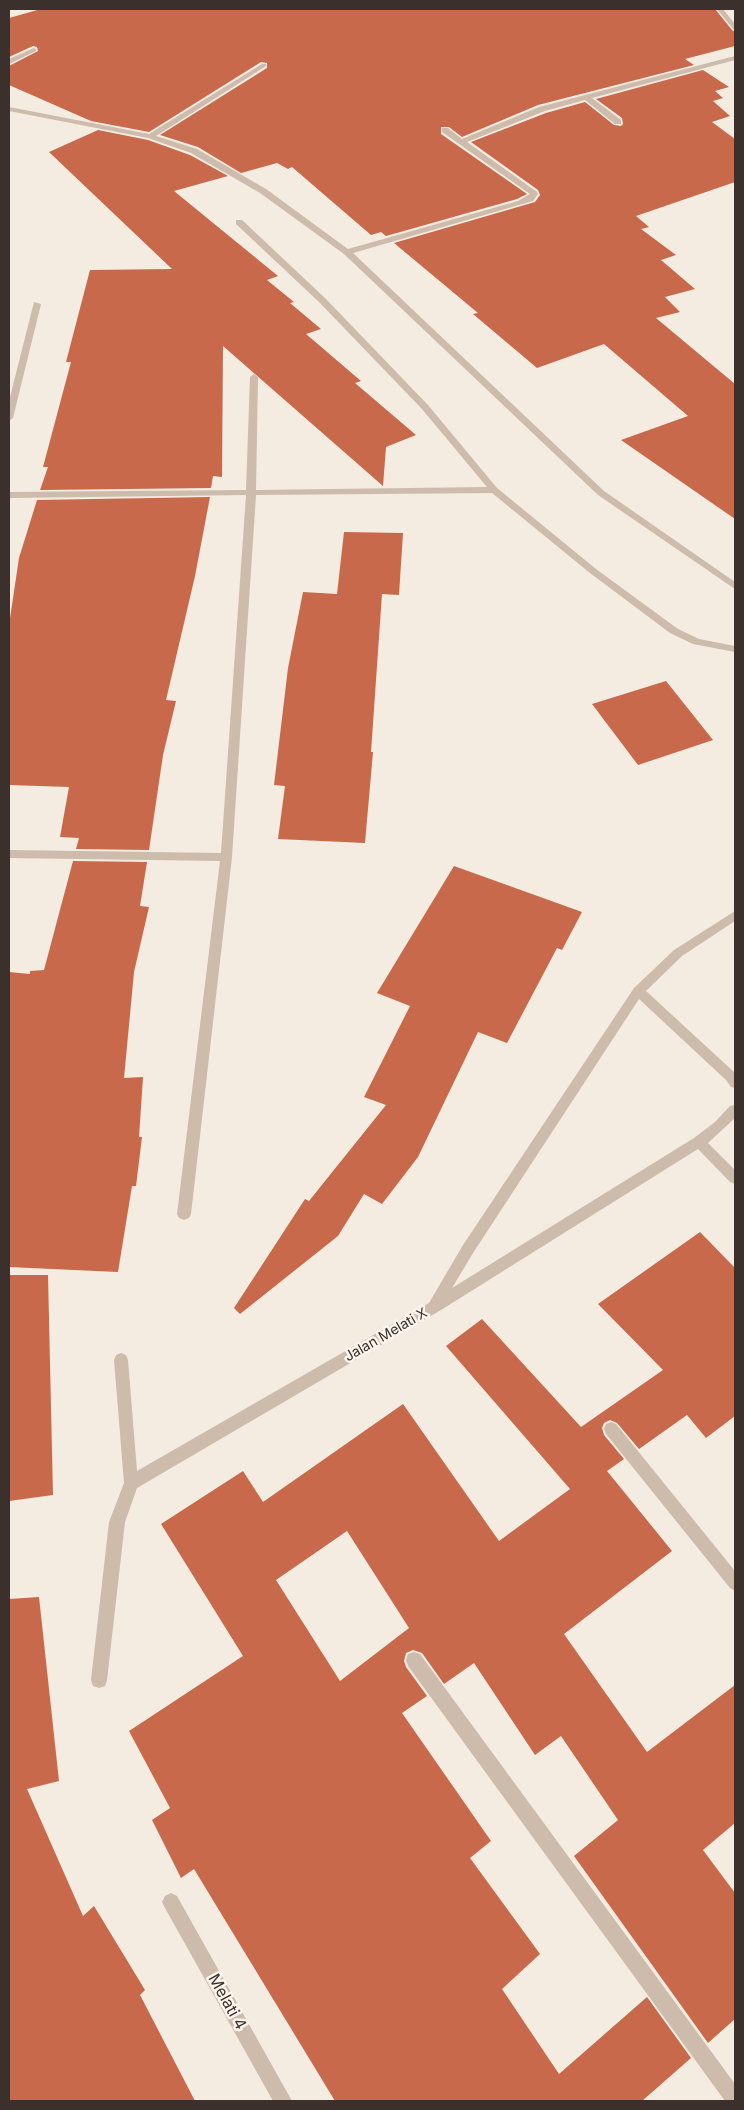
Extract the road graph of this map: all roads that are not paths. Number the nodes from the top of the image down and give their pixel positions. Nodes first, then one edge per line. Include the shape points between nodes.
1 (720, 9) edge
2 (735, 28) edge
3 (34, 50) dead end
4 (735, 58) edge
5 (9, 62) edge
6 (264, 65) dead end
7 (586, 97) junction
8 (9, 109) edge
9 (618, 122) dead end
10 (445, 130) dead end
11 (150, 136) junction
12 (461, 142) junction
13 (239, 222) dead end
14 (347, 252) junction
15 (37, 304) dead end
16 (254, 377) dead end
17 (9, 418) edge
18 (494, 490) junction
19 (251, 493) junction
20 (9, 495) edge
21 (735, 586) edge
22 (735, 648) edge
23 (9, 854) edge
24 (226, 857) junction
25 (735, 915) edge
26 (638, 990) junction
27 (735, 1083) edge
28 (735, 1110) edge
29 (699, 1142) junction
30 (735, 1178) edge
31 (184, 1214) dead end
32 (434, 1307) junction
33 (121, 1360) dead end
34 (612, 1429) dead end
35 (131, 1483) junction
36 (735, 1583) edge
37 (414, 1660) dead end
38 (99, 1680) dead end
39 (171, 1902) dead end
40 (735, 2099) edge
41 (283, 2101) edge

1 - 2 street
3 - 5 street
4 - 7 street
6 - 11 street
7 - 9 street
7 - 12 street via 542,109
8 - 11 street
10 - 12 street
11 - 14 street via 194,151 221,166 263,191
12 - 14 street via 534,194 521,203
13 - 18 street via 322,300 425,407
14 - 21 street via 601,493
15 - 17 street
16 - 19 street
18 - 19 street
18 - 22 street via 593,571 674,630 697,642
19 - 20 street
19 - 24 street
23 - 24 street
24 - 31 street
25 - 26 street, Jalan Melati X via 678,953
26 - 27 street
26 - 32 street, Jalan Melati X via 468,1249
28 - 29 street
29 - 30 street
29 - 32 street
32 - 35 street, Jalan Melati X
33 - 35 street
34 - 36 street
35 - 38 street via 117,1522
37 - 40 street
39 - 41 street, Melati 4

